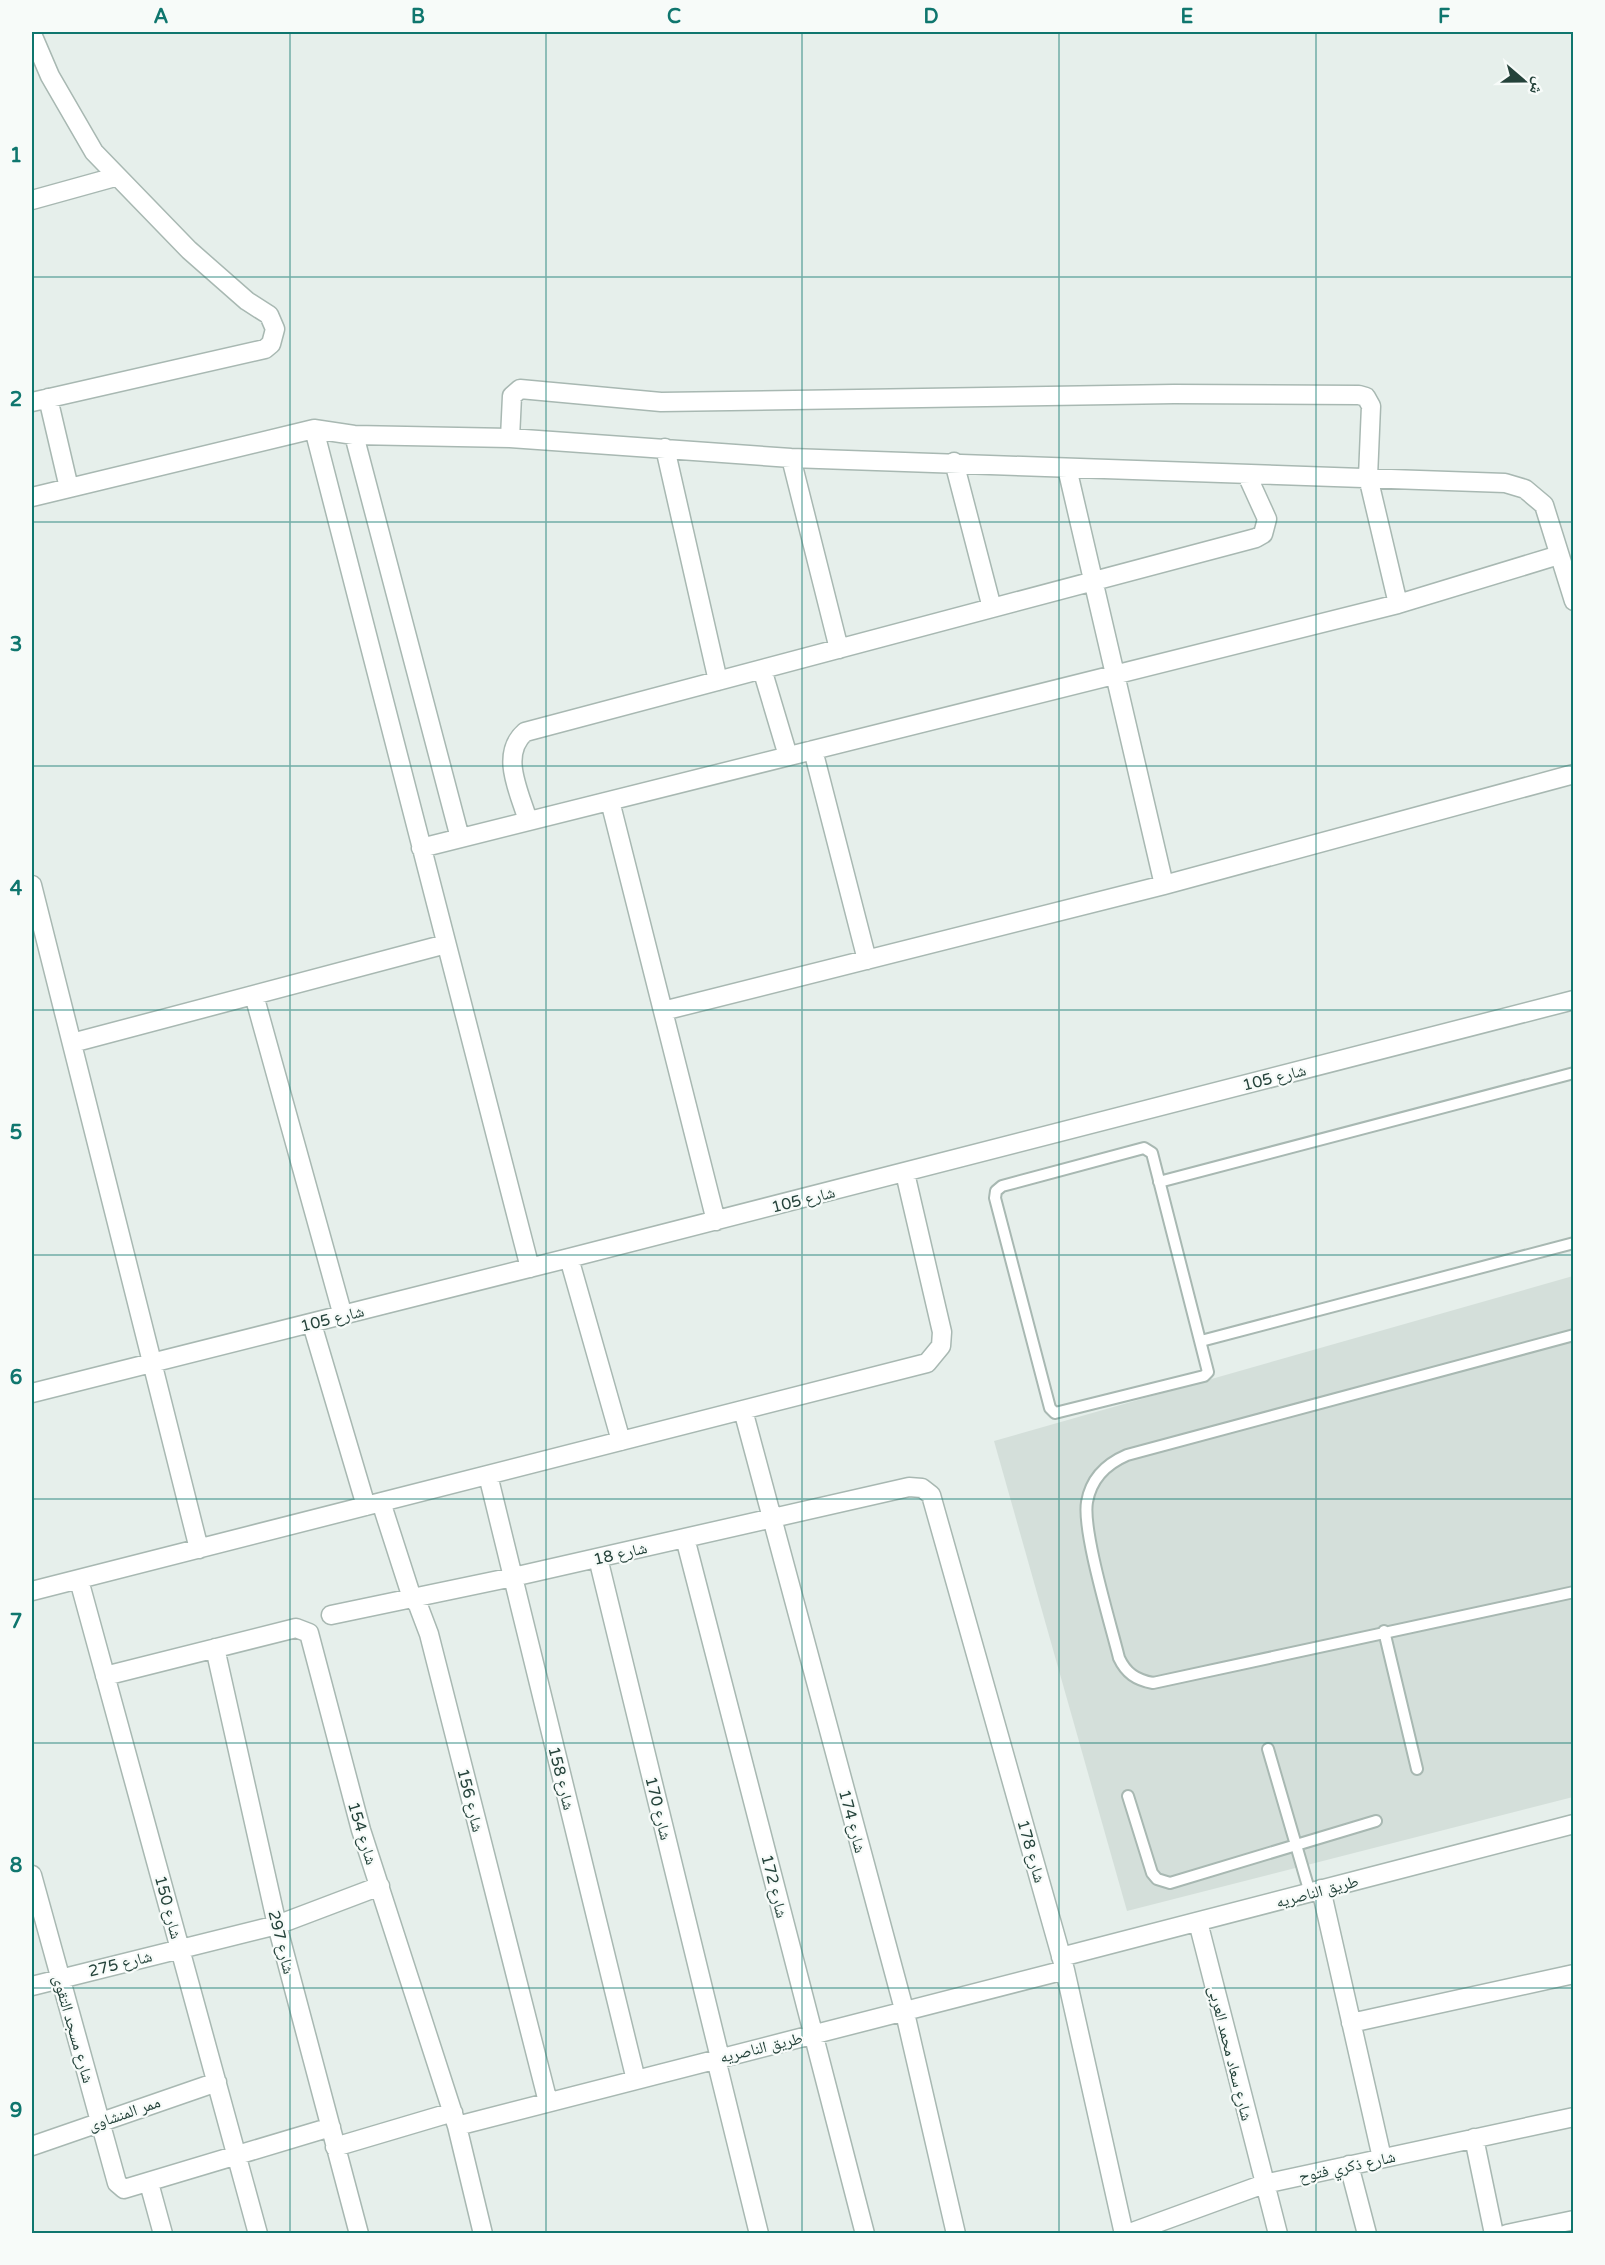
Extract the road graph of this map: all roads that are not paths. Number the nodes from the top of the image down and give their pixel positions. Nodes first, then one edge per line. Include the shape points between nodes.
1 (32, 34) edge
2 (50, 76) junction
3 (32, 80) edge
4 (115, 177) junction
5 (32, 200) edge
6 (40, 400) edge
7 (314, 429) junction
8 (354, 435) junction
9 (510, 438) junction
10 (665, 448) junction
11 (791, 458) junction
12 (954, 462) junction
13 (1067, 468) junction
14 (1248, 475) junction
15 (1368, 477) junction
16 (69, 488) junction
17 (32, 497) edge
18 (1559, 555) junction
19 (1092, 581) junction
20 (1574, 601) edge
21 (1398, 604) junction
22 (992, 608) junction
23 (838, 649) junction
24 (762, 669) junction
25 (1114, 675) junction
26 (718, 681) junction
27 (813, 750) junction
28 (788, 756) junction
29 (1574, 774) edge
30 (610, 801) junction
31 (528, 821) junction
32 (460, 838) junction
33 (421, 848) junction
34 (32, 885) edge
35 (1164, 885) junction
36 (446, 944) junction
37 (867, 960) junction
38 (255, 995) junction
39 (1574, 1000) edge
40 (663, 1011) junction
41 (72, 1043) junction
42 (1574, 1074) edge
43 (905, 1173) junction
44 (1160, 1182) junction
45 (716, 1221) junction
46 (1574, 1243) edge
47 (569, 1258) junction
48 (530, 1268) junction
49 (343, 1316) junction
50 (312, 1324) junction
51 (1574, 1335) edge
52 (1201, 1341) junction
53 (154, 1363) junction
54 (32, 1393) edge
55 (742, 1410) junction
56 (621, 1441) junction
57 (488, 1475) junction
58 (909, 1487) joint
59 (374, 1504) junction
60 (772, 1518) junction
61 (685, 1538) junction
62 (199, 1549) junction
63 (598, 1558) junction
64 (513, 1577) junction
65 (79, 1580) junction
66 (32, 1591) edge
67 (1574, 1592) edge
68 (412, 1598) junction
69 (331, 1615) dead end
70 (1384, 1631) junction
71 (215, 1648) junction
72 (105, 1676) junction
73 (1268, 1749) dead end
74 (1417, 1769) dead end
75 (1128, 1797) dead end
76 (1376, 1821) dead end
77 (1574, 1824) edge
78 (1296, 1845) junction
79 (32, 1875) edge
80 (380, 1886) junction
81 (1316, 1891) junction
82 (1198, 1922) junction
83 (276, 1925) junction
84 (180, 1949) junction
85 (1063, 1964) junction
86 (1574, 1974) edge
87 (59, 1978) junction
88 (32, 1986) edge
89 (905, 2013) junction
90 (1350, 2023) junction
91 (813, 2034) junction
92 (718, 2058) junction
93 (636, 2080) junction
94 (217, 2082) junction
95 (548, 2102) junction
96 (1574, 2117) edge
97 (455, 2119) junction
98 (100, 2120) junction
99 (331, 2127) junction
100 (1474, 2138) junction
101 (32, 2146) edge
102 (335, 2147) junction
103 (236, 2156) junction
104 (1382, 2158) junction
105 (1348, 2165) junction
106 (149, 2183) junction
107 (1264, 2184) junction
108 (1574, 2220) edge
109 (163, 2234) edge
110 (258, 2234) edge
111 (359, 2234) edge
112 (483, 2234) edge
113 (759, 2234) edge
114 (865, 2234) edge
115 (956, 2234) edge
116 (1125, 2234) edge
117 (1278, 2234) edge
118 (1368, 2234) edge
119 (1494, 2234) edge
120 (1507, 2234) edge

1 - 2 street
2 - 3 street
2 - 4 street via 94,152
4 - 5 street
4 - 6 street via 189,250 247,301 269,315 274,337 265,349
6 - 16 street
7 - 8 street
7 - 16 street
7 - 33 street
8 - 9 street
8 - 32 street
9 - 10 street
9 - 15 street via 512,396 520,389 661,402 1359,395 1366,397 1371,406
10 - 11 street
10 - 26 street
11 - 12 street
11 - 23 street
12 - 13 street
12 - 22 street
13 - 14 street
13 - 19 street
14 - 15 street
14 - 19 street via 1267,519 1263,534
15 - 18 street via 1505,483 1525,489 1544,505
15 - 21 street
16 - 17 street
18 - 20 street
18 - 21 street
19 - 22 street
19 - 25 street
21 - 25 street
22 - 23 street
23 - 24 street
24 - 26 street
24 - 28 street
25 - 27 street
25 - 35 street
26 - 31 street via 525,732 516,740 511,754
27 - 28 street
27 - 37 street
28 - 30 street
29 - 35 street
30 - 31 street
30 - 40 street
31 - 32 street
32 - 33 street
33 - 36 street
34 - 41 street
35 - 37 street
36 - 38 street
36 - 48 street
37 - 40 street
38 - 41 street
38 - 49 street
39 - 43 street, شارع 105
40 - 45 street
41 - 53 street
42 - 44 lane
43 - 45 street, شارع 105
43 - 55 street via 942,1332 936,1355 927,1362
44 - 52 lane
44 - 52 lane via 1152,1153 1144,1148 1002,1186 995,1198 1050,1408 1055,1413 1204,1376 1208,1368
45 - 47 street, شارع 105
46 - 52 lane
47 - 48 street, شارع 105
47 - 56 street
48 - 49 street, شارع 105
49 - 50 street, شارع 105
50 - 53 street, شارع 105
50 - 59 street, شارع 156
51 - 70 lane via 1127,1455 1109,1464 1096,1479 1086,1505 1089,1531 1119,1658 1134,1677 1153,1683
53 - 54 street, شارع 105
53 - 62 street
55 - 56 street
55 - 60 street, شارع 174
56 - 57 street
57 - 59 street
57 - 64 street, شارع 158
58 - 60 street, شارع 18
58 - 85 street, شارع 178 via 922,1488 934,1501
59 - 62 street
59 - 68 street, شارع 156
60 - 61 street, شارع 18
60 - 89 street, شارع 174
61 - 63 street, شارع 18
61 - 91 street, شارع 172
62 - 65 street
63 - 64 street, شارع 18
63 - 92 street, شارع 170
64 - 68 street, شارع 18
64 - 93 street, شارع 158
65 - 66 street
65 - 72 street, شارع 150
67 - 70 lane
68 - 69 street, شارع 18
68 - 95 street, شارع 156 via 429,1634
70 - 74 lane
71 - 72 street, شارع 154
71 - 80 street, شارع 154 via 296,1628 309,1633 361,1830
71 - 83 street, شارع 297
72 - 84 street, شارع 150
73 - 78 lane
75 - 78 lane via 1149,1867 1163,1882 1177,1882
76 - 78 lane
77 - 81 street, طريق الناصريه
78 - 81 lane
79 - 87 street, شارع مسجد التقوى
80 - 83 street, شارع 275
80 - 97 street, شارع 154
81 - 82 street, طريق الناصريه
81 - 90 street
82 - 85 street, طريق الناصريه
82 - 107 street, شارع سعاد محمد العربى
83 - 84 street, شارع 275
83 - 99 street, شارع 297
84 - 87 street, شارع 275
84 - 94 street, شارع 150
85 - 89 street, طريق الناصريه
85 - 116 street, شارع 178
86 - 90 street
87 - 88 street, شارع 275
87 - 98 street, شارع مسجد التقوى
89 - 91 street, طريق الناصريه
89 - 115 street, شارع 174
90 - 104 street
91 - 92 street, طريق الناصريه
91 - 114 street, شارع 172
92 - 93 street, طريق الناصريه
92 - 113 street, شارع 170
93 - 95 street, طريق الناصريه
94 - 98 street, ممر المنشاوى
94 - 103 street, شارع 150
95 - 97 street, طريق الناصريه
96 - 100 street, شارع ذكري فتوح
97 - 102 street, طريق الناصريه
97 - 112 street, شارع 154
98 - 101 street, ممر المنشاوى
98 - 106 street, شارع مسجد التقوى via 117,2183 124,2189
99 - 102 street, شارع 297
99 - 103 street
100 - 104 street, شارع ذكري فتوح
100 - 119 street
102 - 111 street, شارع 297
103 - 106 street
103 - 110 street, شارع 150
104 - 105 street, شارع ذكري فتوح
105 - 107 street, شارع ذكري فتوح
105 - 118 street
106 - 109 street
107 - 116 street, شارع ذكري فتوح
107 - 117 street, شارع سعاد محمد العربى
108 - 120 street

